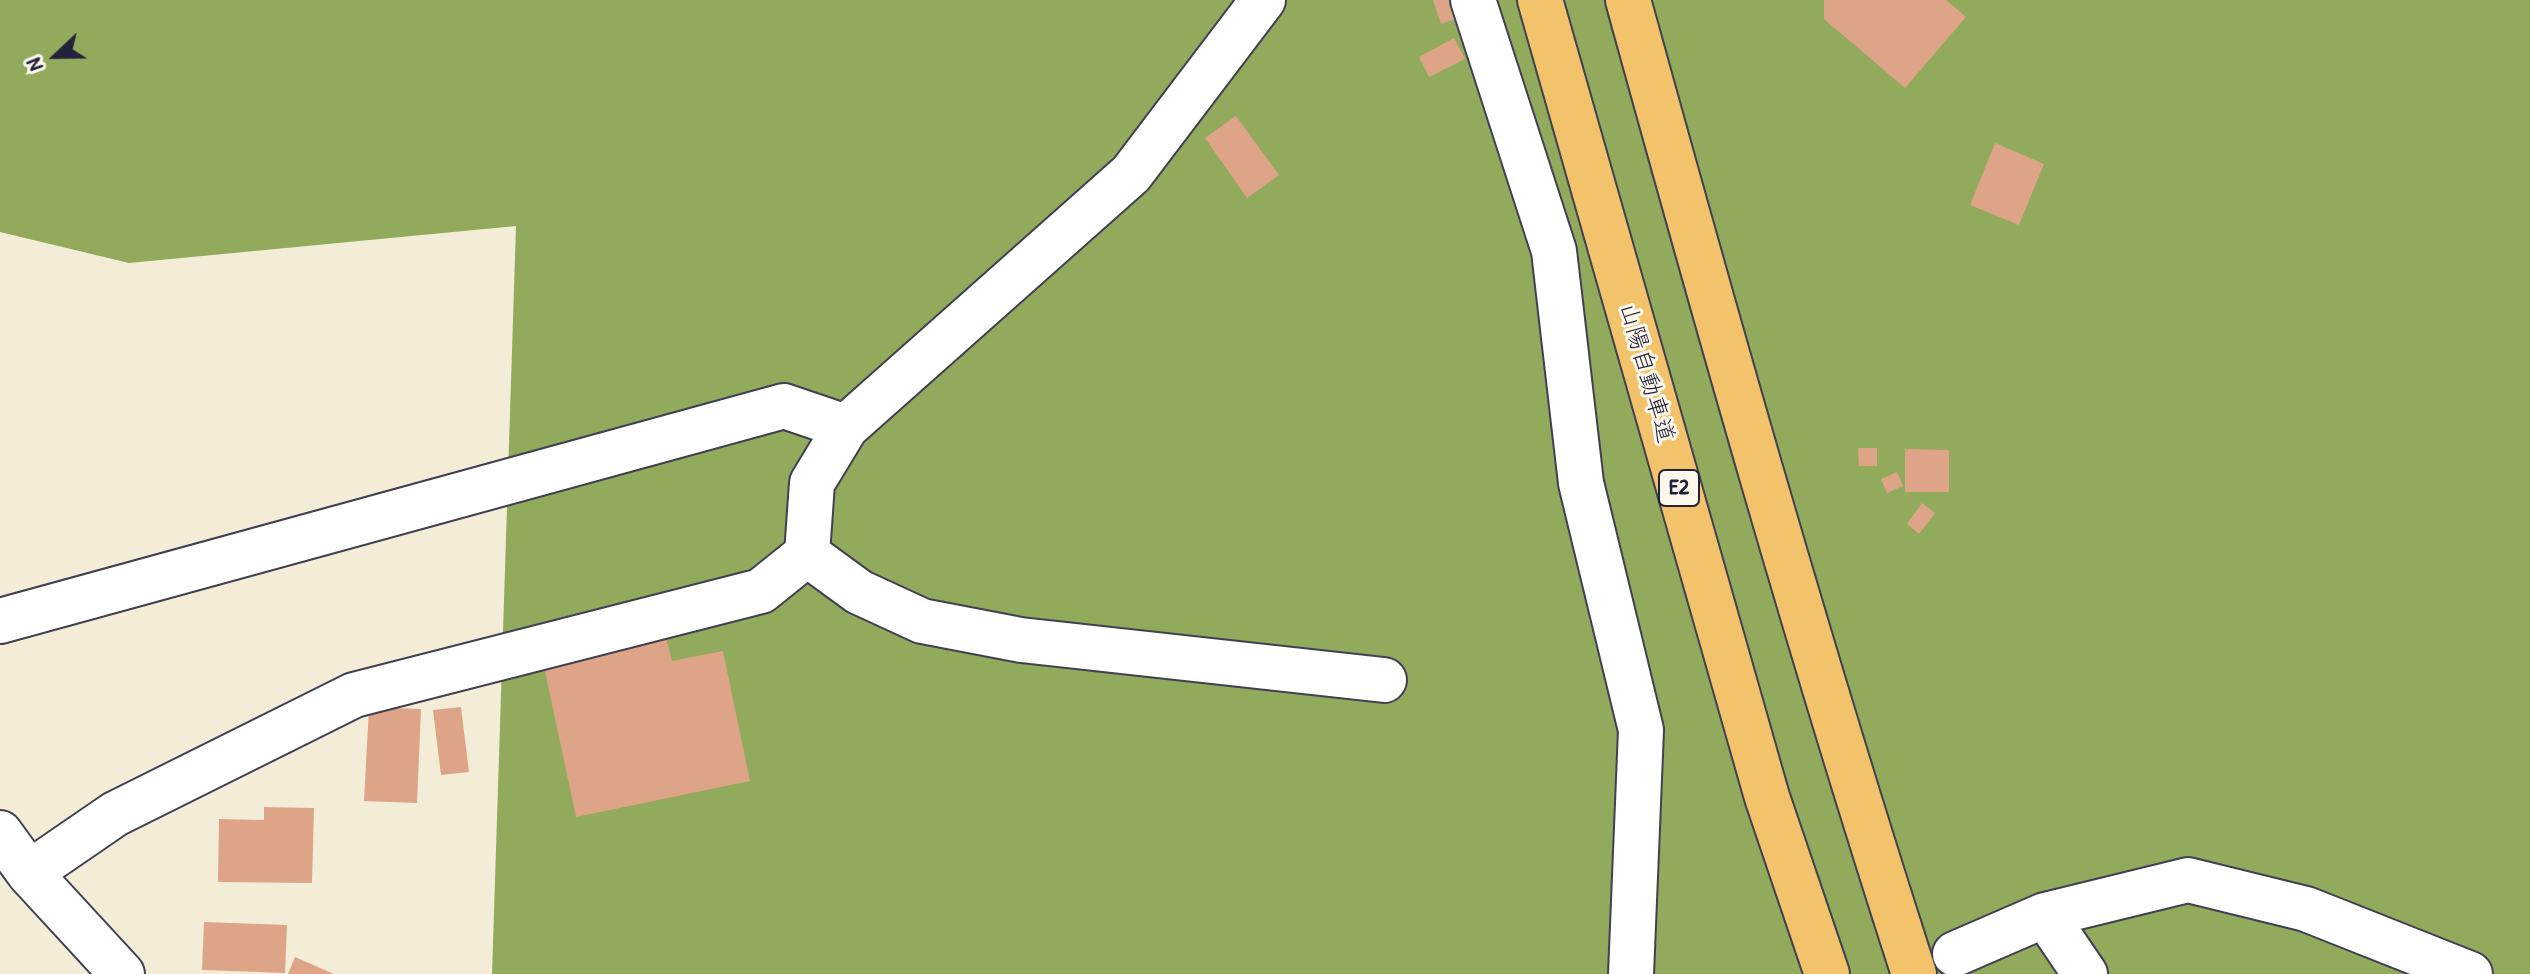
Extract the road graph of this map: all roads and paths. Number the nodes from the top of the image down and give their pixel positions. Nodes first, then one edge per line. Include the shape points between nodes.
1 (1263, 0) edge
2 (1473, 0) edge
3 (1540, 0) edge
4 (1628, 0) edge
5 (846, 427) junction
6 (807, 554) junction
7 (0, 621) edge
8 (1384, 680) dead end
9 (0, 833) edge
10 (29, 873) junction
11 (2045, 915) junction
12 (1955, 954) dead end
13 (122, 974) edge
14 (1631, 974) edge
15 (1827, 974) edge
16 (1914, 974) edge
17 (2085, 974) edge
18 (2470, 974) edge

1 - 5 street via 1131,174
2 - 14 street via 1554,251 1581,483 1641,730
3 - 15 highway, 山陽自動車道 / E2 via 1767,797
4 - 16 highway via 1840,744
5 - 6 street via 812,483
5 - 7 street via 784,406
6 - 8 street via 859,592 922,621 1021,640
6 - 10 street via 761,591 354,695 115,814
9 - 10 street
10 - 13 street
11 - 12 street
11 - 17 street
11 - 18 street via 2188,880 2306,909

